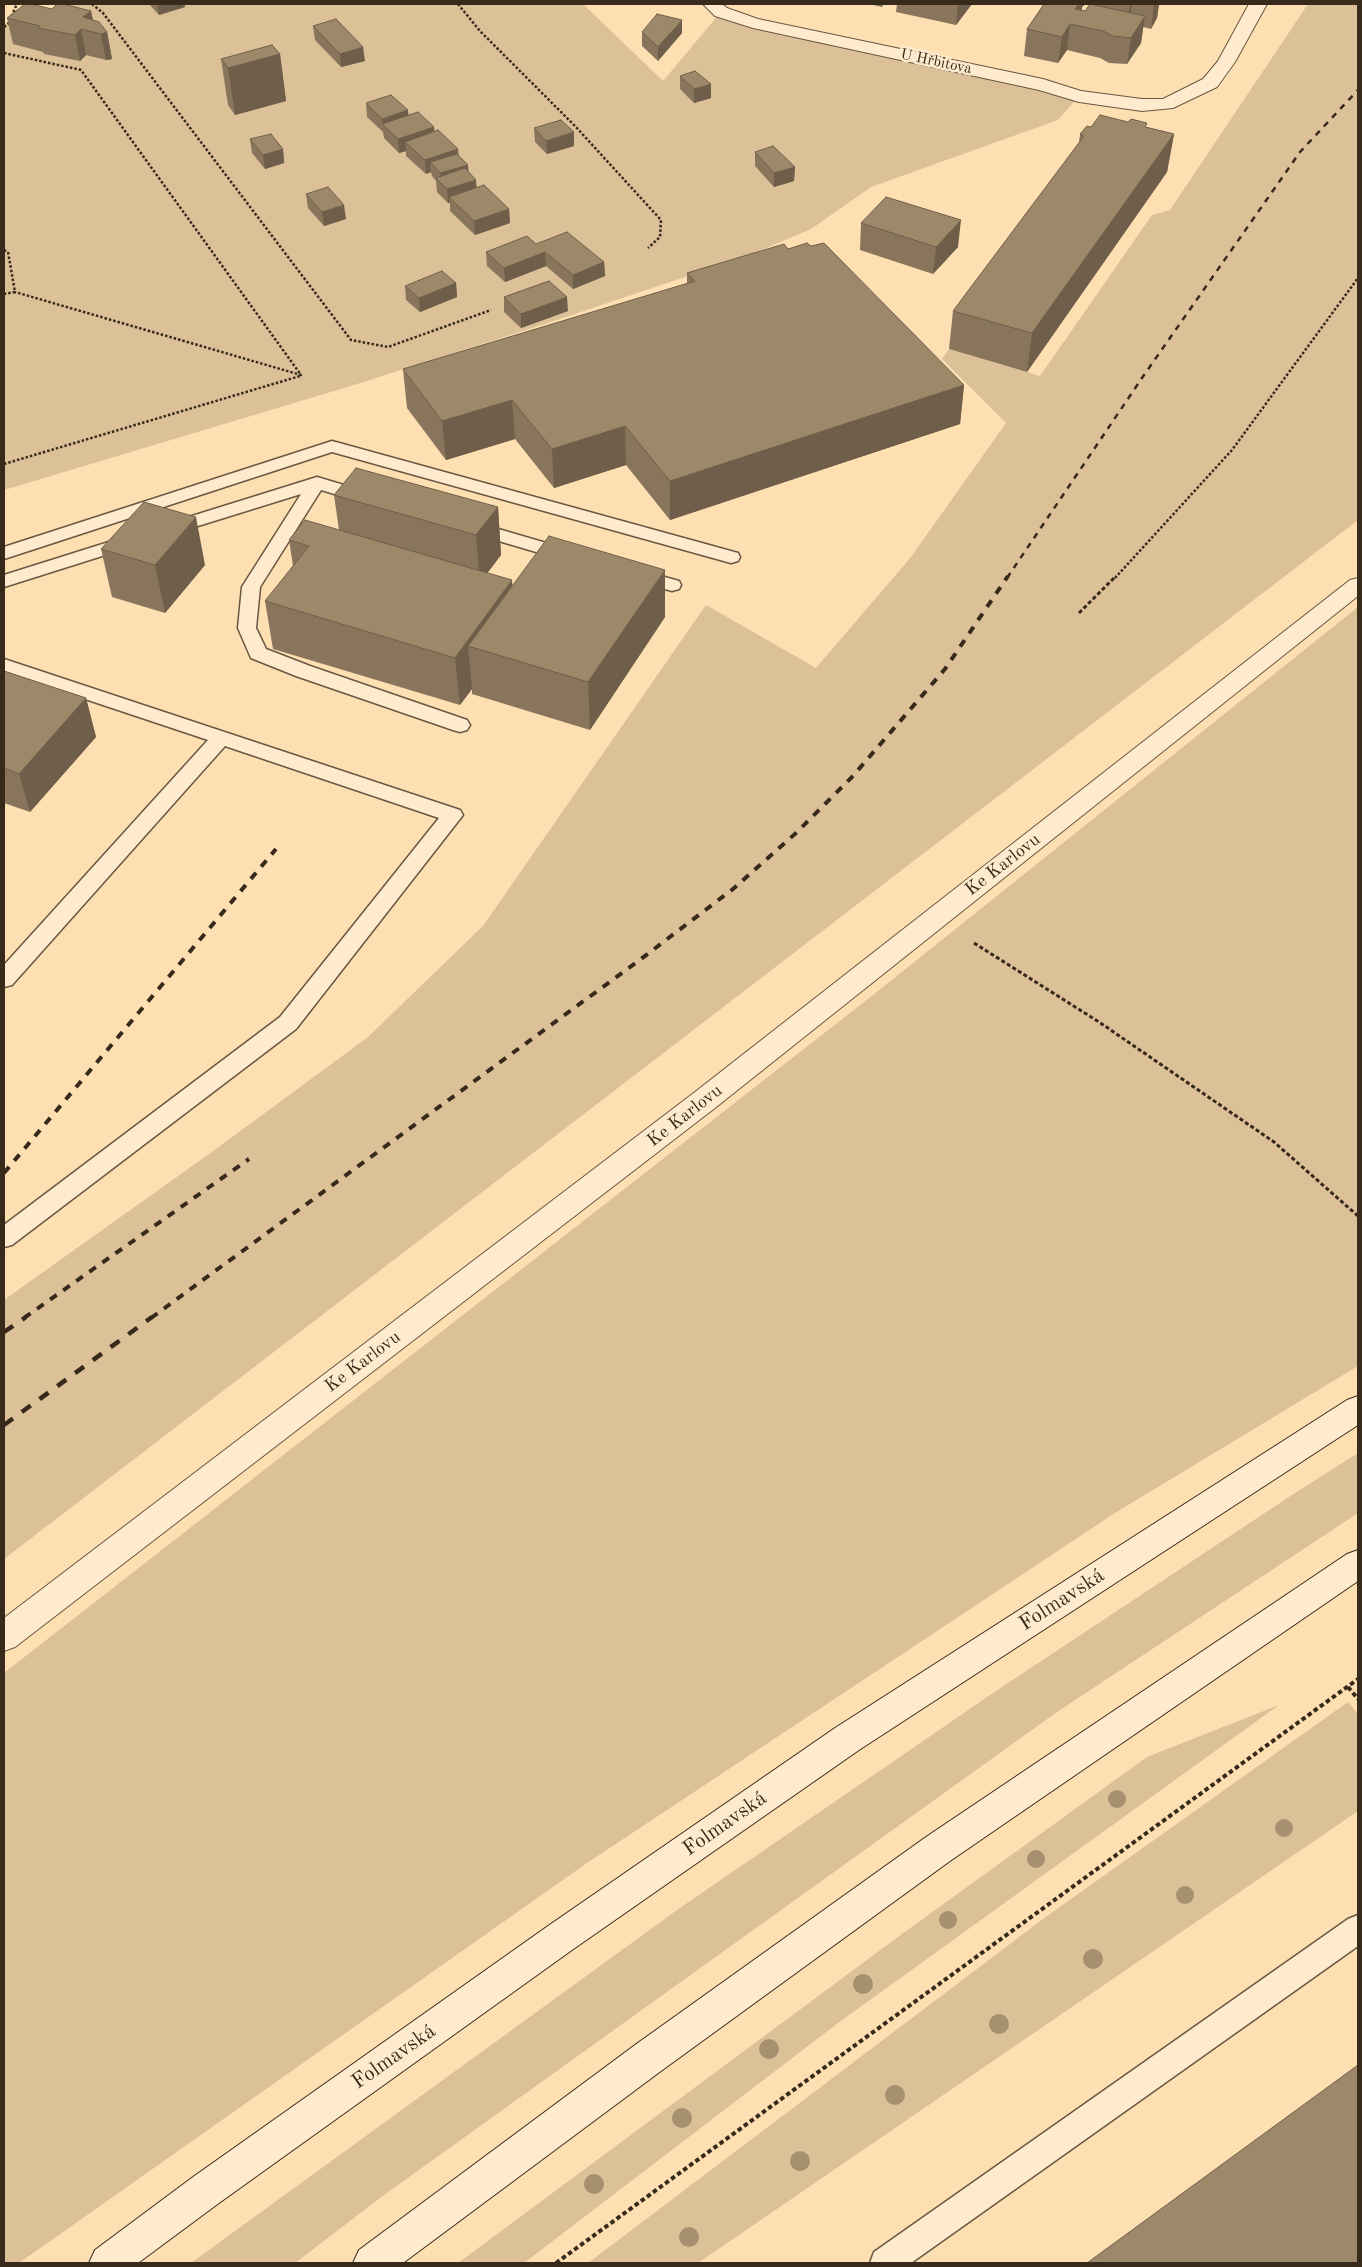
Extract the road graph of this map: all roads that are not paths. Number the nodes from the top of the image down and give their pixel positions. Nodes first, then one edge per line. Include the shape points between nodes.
1 (712, 4) edge
2 (1258, 4) edge
3 (317, 483) junction
4 (384, 502) edge
5 (451, 522) edge
6 (4, 553) edge
7 (731, 557) dead end
8 (585, 560) edge
9 (624, 571) edge
10 (4, 581) edge
11 (672, 585) dead end
12 (1358, 585) edge
13 (4, 665) edge
14 (460, 725) dead end
15 (221, 738) junction
16 (4, 979) edge
17 (4, 1238) edge
18 (1358, 1409) edge
19 (1358, 1564) edge
20 (4, 1637) edge
21 (1358, 1929) edge
22 (108, 2263) edge
23 (372, 2263) edge
24 (885, 2263) edge

1 - 2 street, U Hřbitova via 721,12 753,23 1043,85 1079,96 1142,105 1166,104 1210,83 1226,62
3 - 4 lane
3 - 10 lane
3 - 14 lane via 251,587 247,628 258,653
5 - 8 lane
6 - 7 lane via 332,446
9 - 11 lane
12 - 20 street, Ke Karlovu via 706,1100
13 - 15 lane
15 - 16 lane
15 - 17 lane via 453,815 288,1023
18 - 22 street, Folmavská via 839,1745 560,1938
19 - 23 street via 938,1850 656,2052
21 - 24 lane

